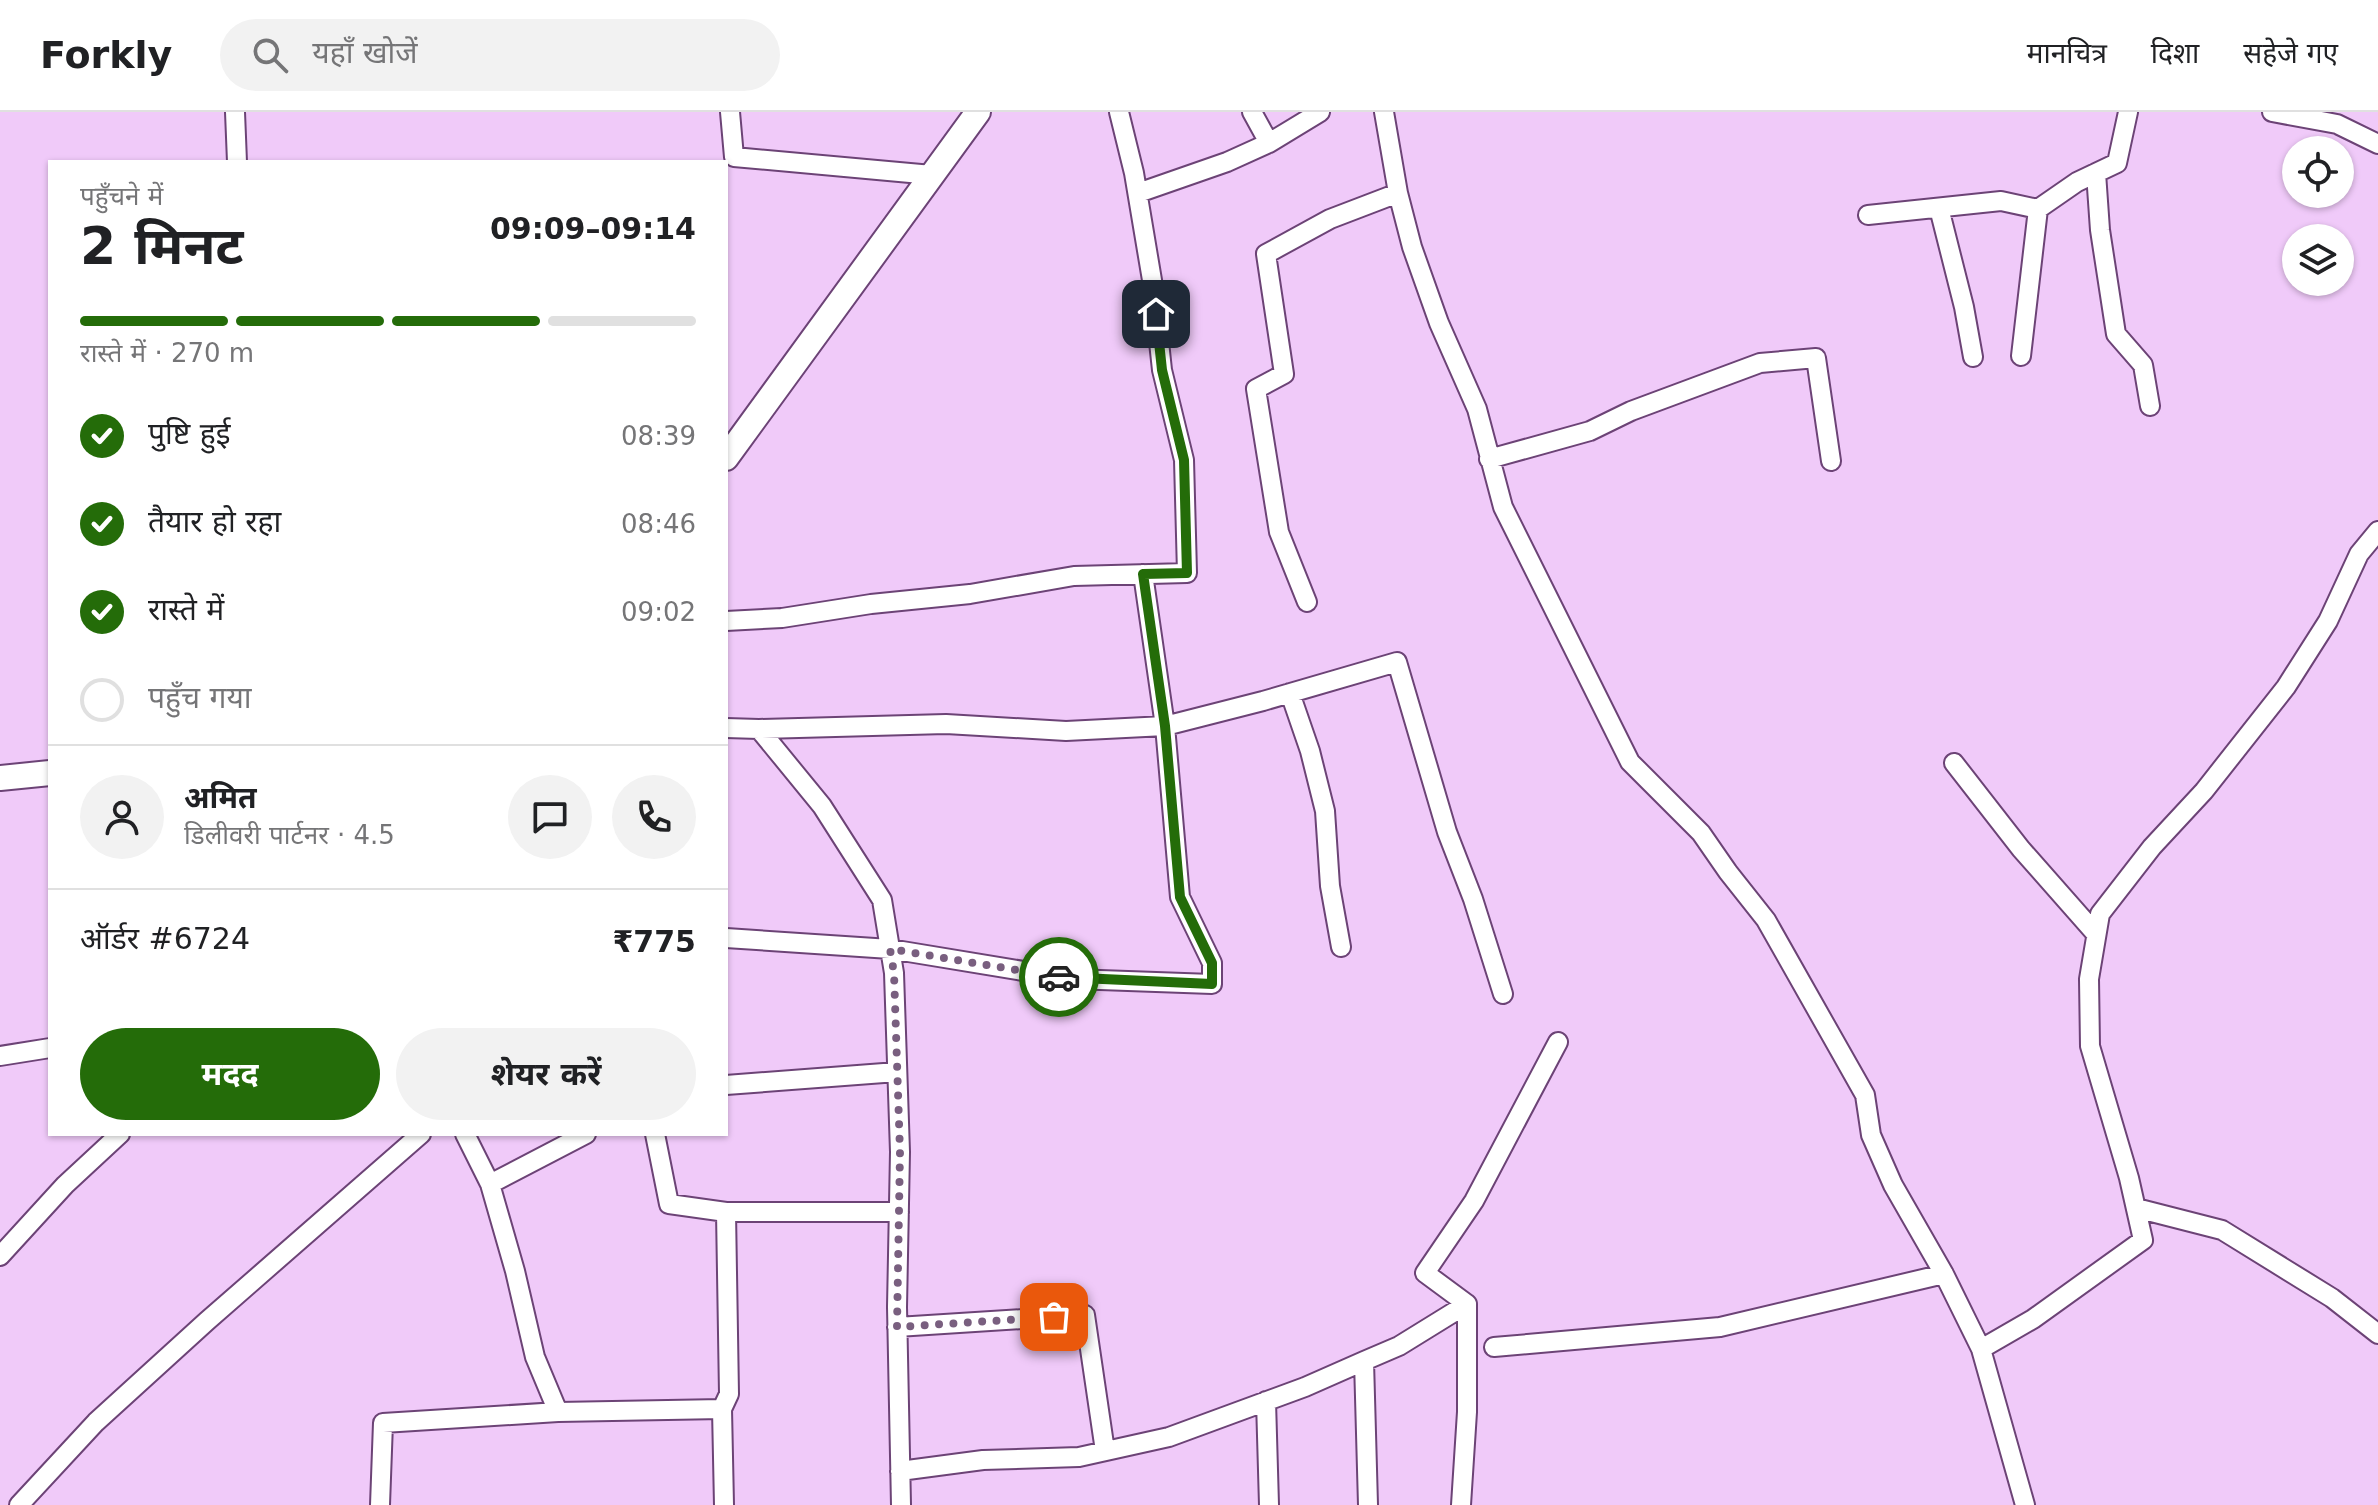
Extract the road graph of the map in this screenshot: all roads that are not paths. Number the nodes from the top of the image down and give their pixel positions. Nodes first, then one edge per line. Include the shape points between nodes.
1 (235, 112) edge
2 (730, 112) edge
3 (978, 112) edge
4 (1119, 112) edge
5 (1252, 112) edge
6 (1320, 112) edge
7 (1384, 112) edge
8 (2128, 112) edge
9 (2272, 112) edge
10 (1269, 143) junction
11 (2378, 144) edge
12 (237, 160) edge
13 (2096, 173) junction
14 (932, 175) junction
15 (1138, 193) junction
16 (1398, 193) junction
17 (1939, 208) junction
18 (2038, 209) junction
19 (1868, 215) dead end
20 (2021, 356) dead end
21 (1973, 357) dead end
22 (2150, 406) dead end
23 (728, 455) edge
24 (1489, 459) junction
25 (1831, 461) dead end
26 (2378, 531) edge
27 (1143, 574) junction
28 (1307, 602) dead end
29 (728, 621) edge
30 (1290, 693) junction
31 (1165, 726) junction
32 (728, 728) edge
33 (759, 729) junction
34 (1954, 763) dead end
35 (48, 773) edge
36 (0, 778) edge
37 (2096, 934) junction
38 (728, 938) edge
39 (1341, 947) dead end
40 (890, 949) junction
41 (1503, 994) dead end
42 (1558, 1042) dead end
43 (48, 1048) edge
44 (0, 1056) edge
45 (897, 1072) junction
46 (728, 1085) edge
47 (118, 1136) edge
48 (419, 1136) edge
49 (466, 1136) edge
50 (582, 1136) edge
51 (655, 1136) edge
52 (490, 1184) junction
53 (2136, 1208) junction
54 (726, 1212) junction
55 (899, 1212) junction
56 (1, 1254) edge
57 (1944, 1274) junction
58 (1467, 1304) junction
59 (897, 1327) junction
60 (2378, 1334) edge
61 (1494, 1347) dead end
62 (1981, 1349) junction
63 (1364, 1361) junction
64 (1266, 1401) junction
65 (722, 1409) junction
66 (558, 1412) junction
67 (1105, 1451) junction
68 (900, 1471) junction
69 (19, 1505) edge
70 (380, 1505) edge
71 (724, 1505) edge
72 (901, 1505) edge
73 (1269, 1505) edge
74 (1368, 1505) edge
75 (1461, 1505) edge
76 (2025, 1505) edge

1 - 12 street
2 - 14 street via 734,157
3 - 14 main road
4 - 15 street
5 - 10 street
6 - 10 street
7 - 16 street
8 - 13 street via 2117,163
9 - 11 street via 2337,124
10 - 15 street
13 - 18 street
13 - 22 street via 2116,334 2143,365
14 - 23 main road
15 - 27 street via 1162,370 1184,460 1187,573
16 - 24 street via 1439,323 1477,409
16 - 28 street via 1330,219 1266,254 1284,374 1256,389 1279,532
17 - 18 street via 2001,201
17 - 19 street
17 - 21 street
18 - 20 street
24 - 25 street via 1590,431 1760,363 1816,358
24 - 57 street via 1503,507 1630,762 1701,833 1766,920 1865,1095 1871,1135 1893,1185
26 - 37 street via 2359,554 2328,621 2286,687 2100,914
27 - 29 street via 1074,576 970,594
27 - 31 street
30 - 31 street
30 - 39 street via 1325,811
30 - 41 street via 1397,662 1447,832
31 - 33 street via 1066,731 946,724
31 - 40 street via 1180,897 1212,963 1212,984 1072,979
32 - 33 street
33 - 40 street via 822,806 882,900
34 - 37 street
35 - 36 main road
37 - 53 street via 2089,979 2090,1046
38 - 40 street
40 - 45 street
42 - 58 street via 1474,1201 1425,1273
43 - 44 street
45 - 46 street
45 - 55 street
47 - 56 street
48 - 69 street via 107,1412
49 - 52 street
50 - 52 street
51 - 54 street via 669,1204
52 - 66 street via 535,1357
53 - 60 street via 2222,1230 2332,1298
53 - 62 street via 2143,1240 2033,1319
54 - 55 street
54 - 65 street via 729,1394
55 - 59 street
57 - 61 street via 1720,1327
57 - 62 street
58 - 63 street
58 - 75 street
59 - 67 street via 1085,1315
59 - 68 street
62 - 76 street
63 - 64 street
63 - 74 street
64 - 67 street via 1169,1437
64 - 73 street
65 - 66 street
65 - 71 street
66 - 70 street via 383,1423
67 - 68 street
68 - 72 street

